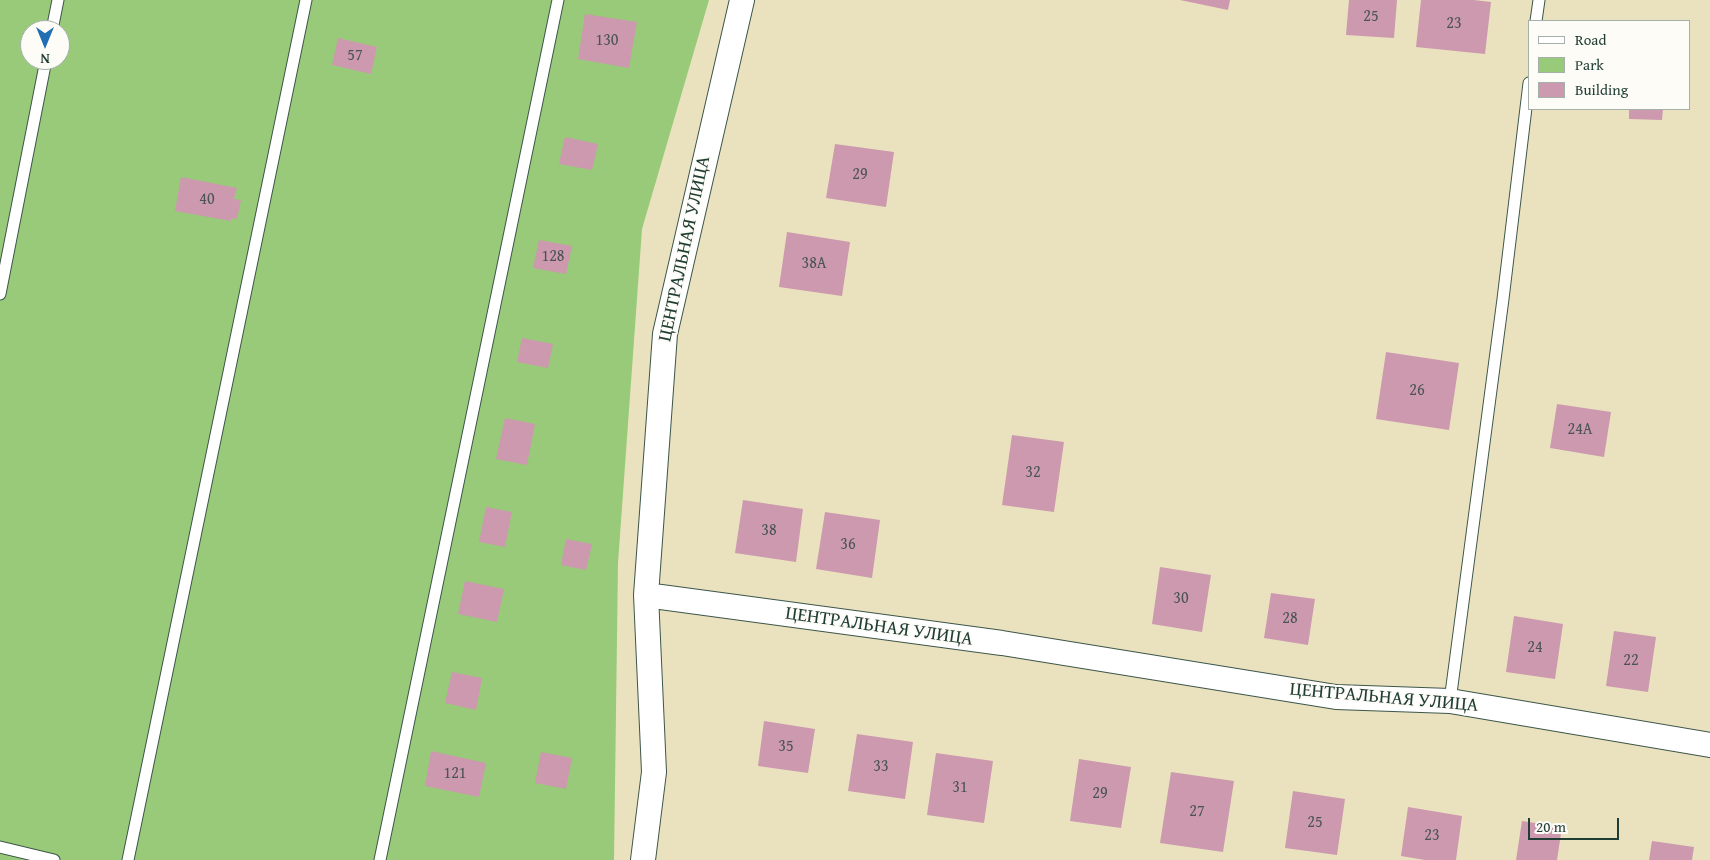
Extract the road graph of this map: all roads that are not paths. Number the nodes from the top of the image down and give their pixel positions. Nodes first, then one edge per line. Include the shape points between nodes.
1 (58, 0) edge
2 (306, 0) edge
3 (558, 0) edge
4 (742, 0) edge
5 (1539, 0) edge
6 (54, 20) edge
7 (1536, 20) edge
8 (44, 70) edge
9 (1528, 91) edge
10 (0, 294) edge
11 (646, 596) junction
12 (1450, 701) junction
13 (1710, 745) edge
14 (0, 847) edge
15 (54, 860) edge
16 (128, 860) edge
17 (380, 860) edge
18 (643, 860) edge

1 - 6 lane
2 - 16 lane
3 - 17 lane
4 - 11 street, ЦЕНТРАЛЬНАЯ УЛИЦА via 664,334
5 - 7 lane
8 - 10 lane
9 - 12 lane
11 - 12 street, ЦЕНТРАЛЬНАЯ УЛИЦА via 1002,644 1336,697
11 - 18 street via 654,772
12 - 13 street, ЦЕНТРАЛЬНАЯ УЛИЦА
14 - 15 lane

